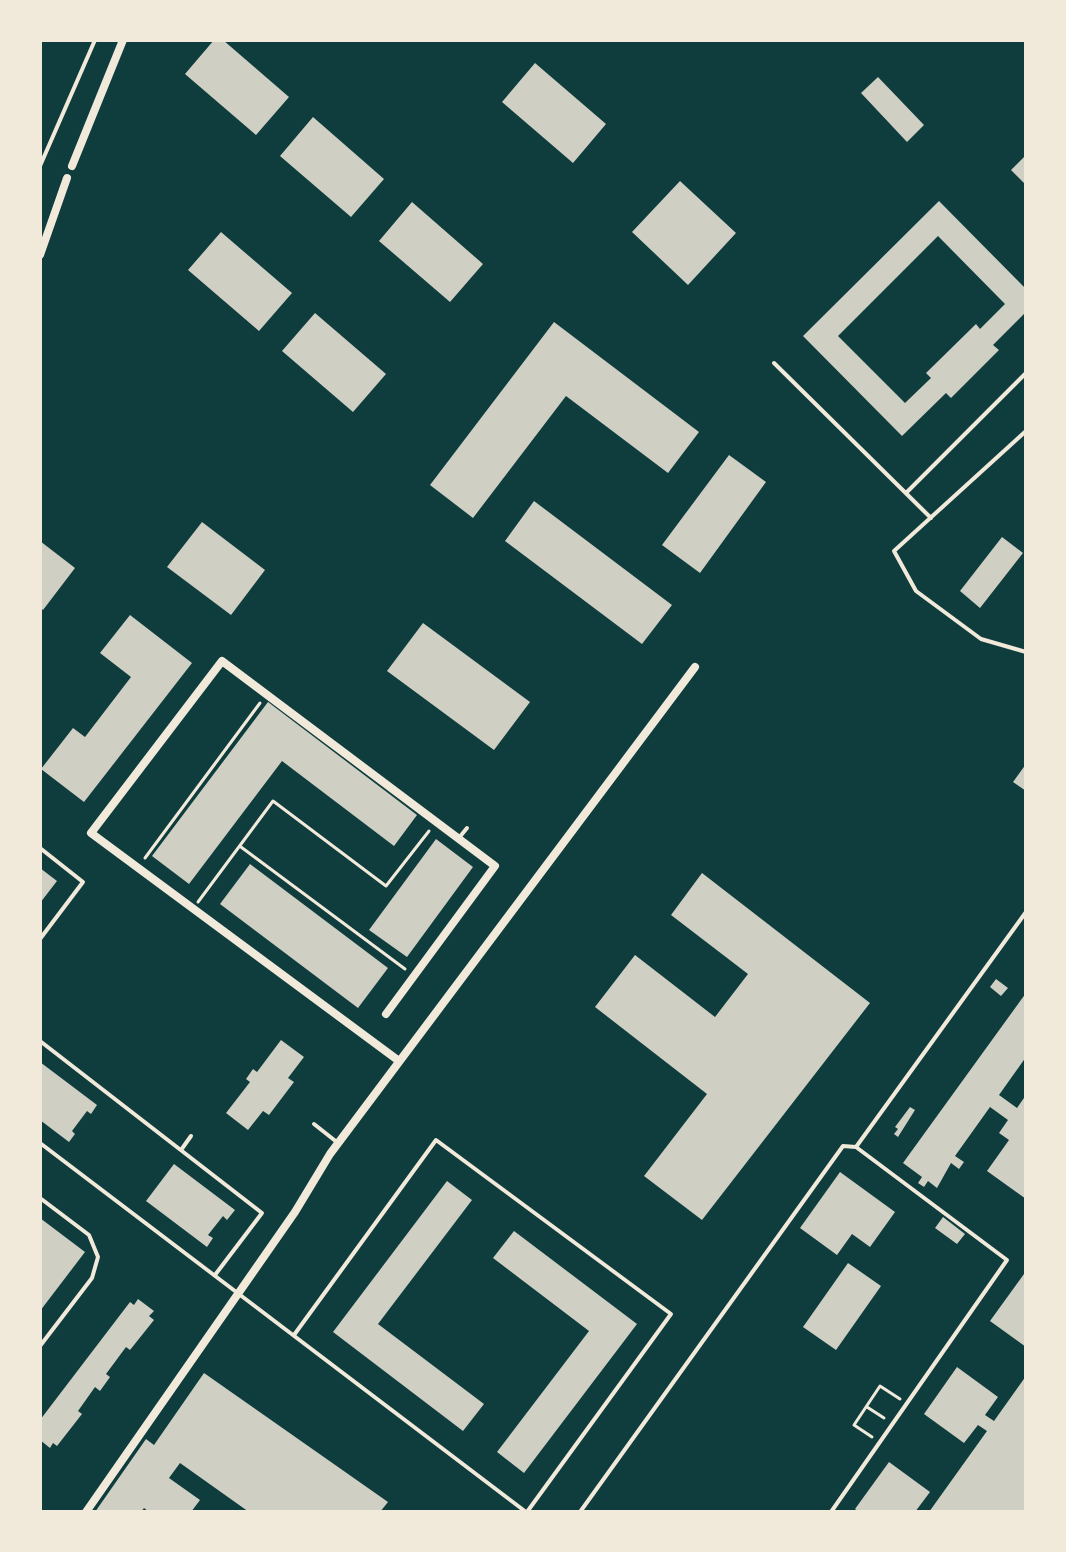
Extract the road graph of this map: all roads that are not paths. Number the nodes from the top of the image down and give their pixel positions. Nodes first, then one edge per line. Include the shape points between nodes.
1 (95, 40) edge
2 (123, 40) edge
3 (40, 166) edge
4 (72, 166) dead end
5 (67, 178) dead end
6 (40, 255) edge
7 (774, 363) dead end
8 (1026, 373) edge
9 (1026, 431) edge
10 (906, 493) junction
11 (931, 518) junction
12 (1026, 652) edge
13 (695, 667) dead end
14 (467, 828) dead end
15 (458, 839) junction
16 (40, 848) edge
17 (1026, 912) edge
18 (40, 939) edge
19 (386, 1014) dead end
20 (40, 1041) edge
21 (399, 1061) junction
22 (314, 1124) dead end
23 (191, 1136) dead end
24 (40, 1143) edge
25 (338, 1143) junction
26 (856, 1147) junction
27 (181, 1150) junction
28 (40, 1198) edge
29 (215, 1275) junction
30 (239, 1293) junction
31 (294, 1335) junction
32 (40, 1346) edge
33 (86, 1512) edge
34 (527, 1512) edge
35 (580, 1512) edge
36 (831, 1512) edge

1 - 3 lane
2 - 4 street
5 - 6 street
7 - 10 lane
8 - 10 lane
9 - 11 lane
10 - 11 lane
11 - 12 lane via 894,551 916,591 981,639
13 - 21 street
14 - 15 lane
15 - 19 street via 495,866
15 - 21 street via 222,661 91,833
16 - 18 lane via 83,882
17 - 26 lane
20 - 27 lane
21 - 25 street
22 - 25 lane
23 - 27 lane
24 - 29 lane
25 - 30 street
26 - 35 lane via 843,1146
26 - 36 lane via 1007,1260
27 - 29 lane via 262,1213
28 - 32 lane via 89,1235 98,1257 92,1278
29 - 30 lane
30 - 31 lane
30 - 33 street
31 - 34 lane
31 - 34 lane via 436,1140 671,1314

